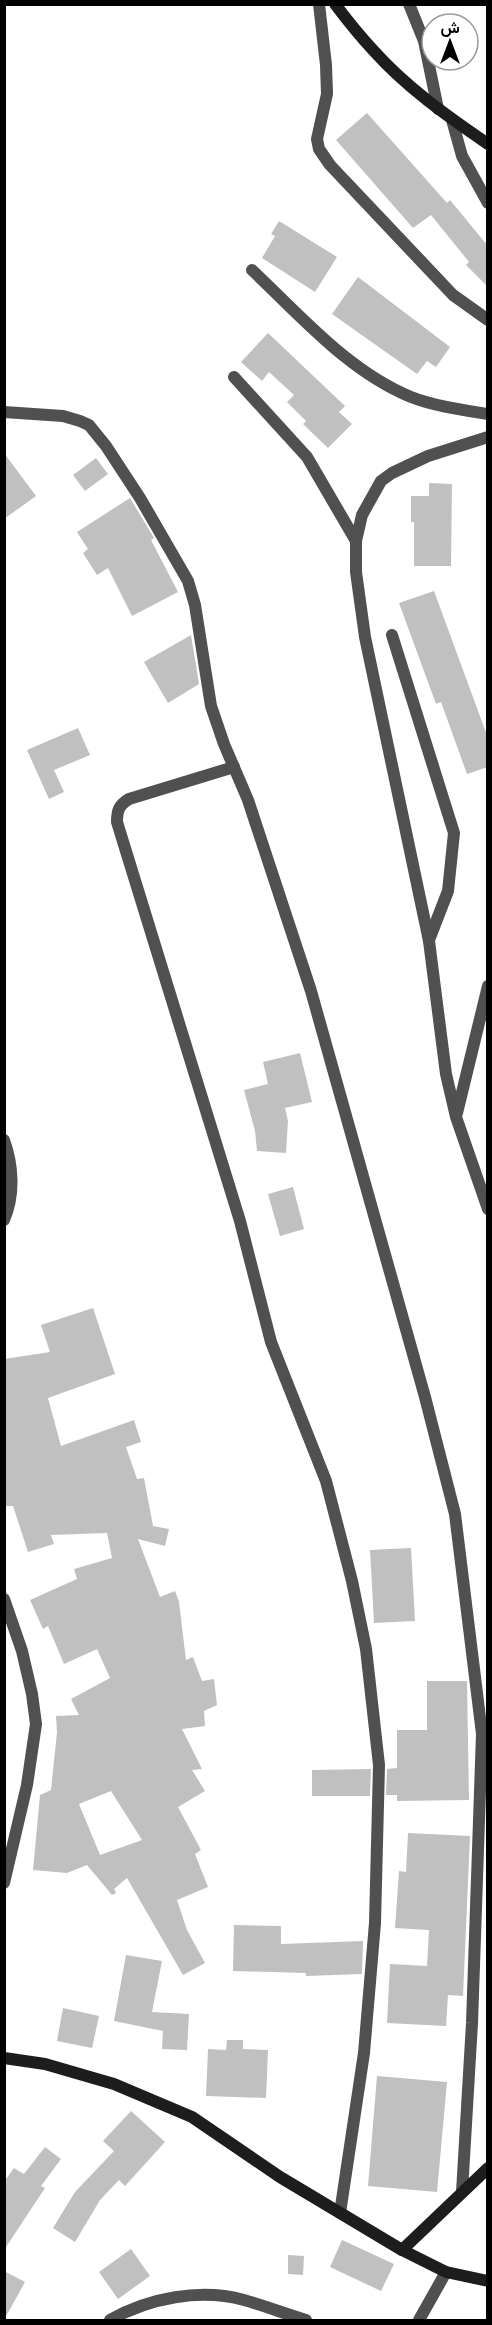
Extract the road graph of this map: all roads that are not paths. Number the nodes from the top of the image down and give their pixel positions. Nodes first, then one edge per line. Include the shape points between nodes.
1 (318, 4) edge
2 (335, 4) edge
3 (409, 4) edge
4 (438, 109) junction
5 (453, 120) junction
6 (488, 144) edge
7 (488, 202) edge
8 (252, 270) dead end
9 (488, 320) edge
10 (234, 377) dead end
11 (4, 412) edge
12 (488, 414) edge
13 (488, 437) edge
14 (356, 541) junction
15 (392, 635) dead end
16 (234, 767) junction
17 (429, 941) junction
18 (488, 986) edge
19 (456, 1117) junction
20 (4, 1140) edge
21 (488, 1209) edge
22 (4, 1220) edge
23 (4, 1599) edge
24 (4, 1883) edge
25 (4, 2058) edge
26 (487, 2168) edge
27 (462, 2192) junction
28 (340, 2213) junction
29 (402, 2250) junction
30 (446, 2272) junction
31 (488, 2281) edge
32 (110, 2320) edge
33 (306, 2320) edge
34 (419, 2320) edge

1 - 9 street via 327,79 317,139 319,149 453,295
2 - 4 main road via 374,52
3 - 4 street via 424,41
4 - 5 main road
5 - 6 main road
5 - 7 street via 462,156
8 - 12 street via 341,353 384,382 412,397
10 - 14 street via 307,457
11 - 16 street via 63,416 88,425 140,498 188,581 211,706
13 - 14 street via 428,456 386,477 362,515
14 - 17 street via 365,637
15 - 17 street via 454,833 448,891
16 - 27 street via 311,991 455,1514 482,1734
16 - 28 street via 129,799 120,804 117,822 240,1221 271,1342 326,1481 366,1649 379,1765 375,1923 364,2053
17 - 19 street via 446,1074
18 - 19 street
19 - 21 street
20 - 22 street via 12,1187
23 - 24 street via 22,1651 36,1724 29,1775
25 - 28 main road via 45,2064 114,2084 192,2117
26 - 27 main road
27 - 29 main road
28 - 29 main road
29 - 30 main road
30 - 31 main road
30 - 34 street
32 - 33 street via 132,2308 192,2295 242,2300

